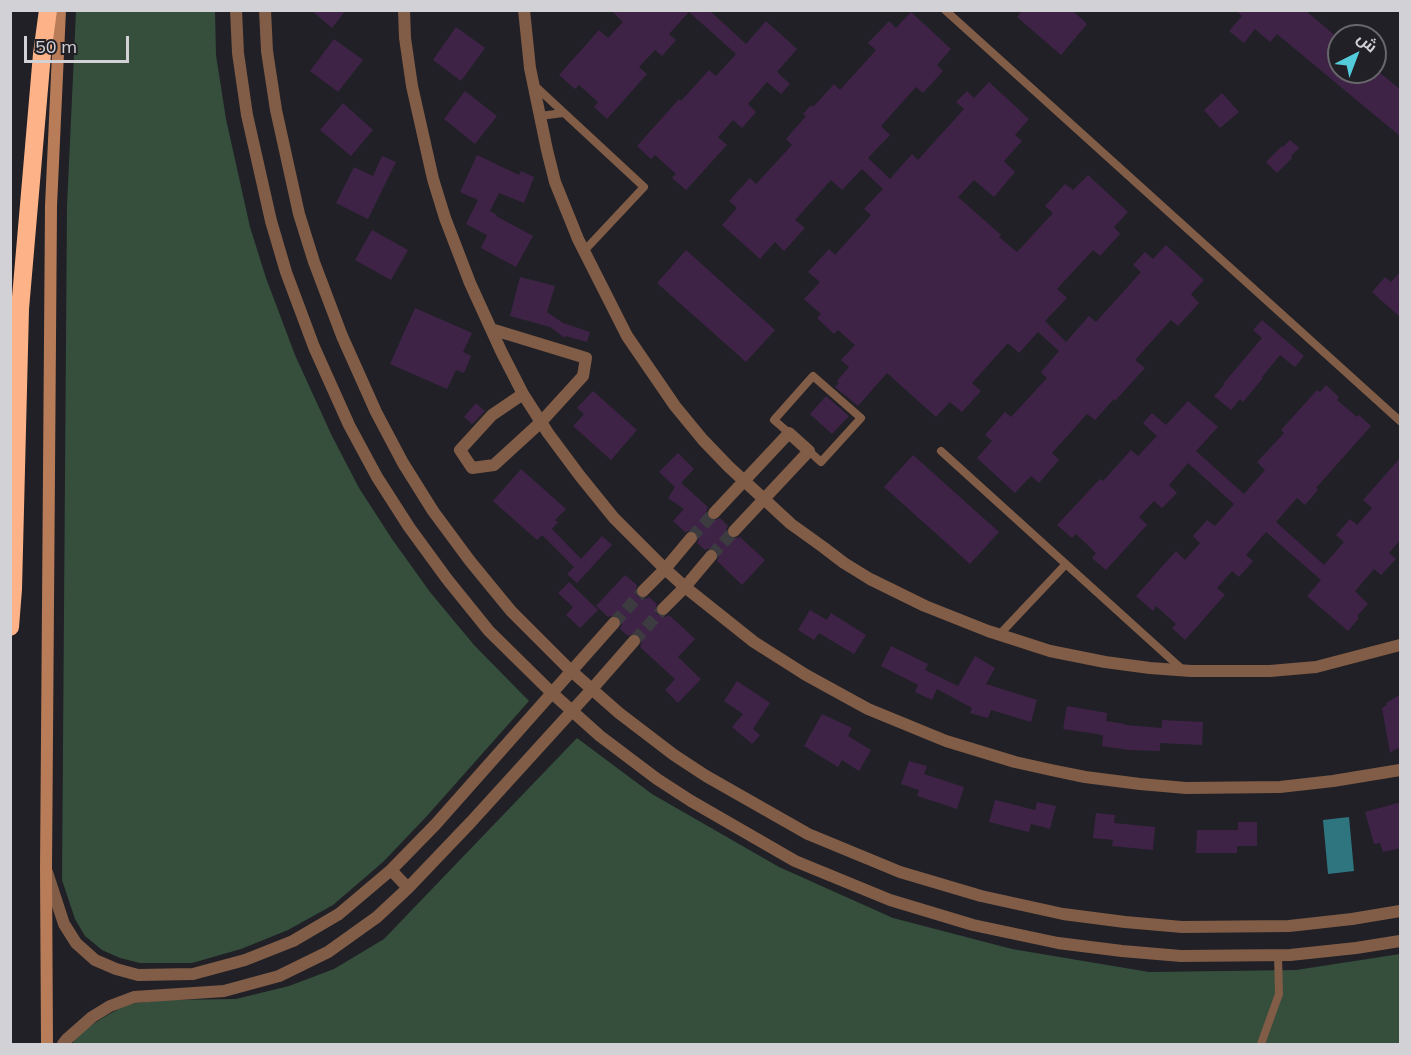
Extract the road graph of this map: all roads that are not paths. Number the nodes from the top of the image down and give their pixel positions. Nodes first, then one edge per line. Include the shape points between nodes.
1 (48, 10) edge
2 (60, 10) edge
3 (236, 10) edge
4 (265, 10) edge
5 (404, 10) edge
6 (524, 10) edge
7 (945, 10) edge
8 (534, 85) junction
9 (563, 112) junction
10 (540, 116) junction
11 (584, 251) junction
12 (490, 329) junction
13 (523, 394) junction
14 (1401, 421) edge
15 (541, 422) junction
16 (789, 433) junction
17 (809, 451) junction
18 (941, 452) dead end
19 (745, 482) junction
20 (765, 500) junction
21 (714, 513) tunnel mouth
22 (734, 531) tunnel mouth
23 (691, 538) tunnel mouth
24 (711, 556) tunnel mouth
25 (1066, 564) junction
26 (665, 569) junction
27 (685, 587) junction
28 (643, 591) tunnel mouth
29 (663, 609) tunnel mouth
30 (614, 623) tunnel mouth
31 (10, 627) edge
32 (999, 634) junction
33 (633, 641) tunnel mouth
34 (1401, 645) edge
35 (1185, 671) junction
36 (571, 672) junction
37 (592, 690) junction
38 (552, 693) junction
39 (572, 711) junction
40 (1401, 770) edge
41 (46, 868) junction
42 (392, 870) junction
43 (408, 888) junction
44 (1401, 911) edge
45 (1401, 941) edge
46 (1278, 955) junction
47 (47, 1044) edge
48 (63, 1044) edge
49 (1261, 1044) edge

1 - 31 highway via 20,309
2 - 41 main road via 51,206
3 - 38 street via 247,115 271,221 314,347 350,425 377,477 447,579 489,631
4 - 36 street via 276,110 299,214 342,336 376,412 421,492 470,561 511,611
5 - 12 street via 412,86 433,178 449,229
6 - 8 street
7 - 14 lane
8 - 9 lane
8 - 10 street
9 - 10 lane
9 - 11 lane via 644,187
10 - 11 street via 555,182
11 - 19 street via 627,336 675,406
12 - 13 street
12 - 15 street via 586,358 583,376
13 - 15 street
13 - 15 street via 492,415 460,450 472,468 494,465
15 - 26 street via 614,518
16 - 17 street
16 - 17 lane via 774,420 813,376 861,418 821,462
16 - 19 street
17 - 20 street
18 - 25 lane
19 - 20 street
19 - 21 street
20 - 22 street
20 - 32 street via 822,548 870,579 925,606
23 - 26 street
24 - 27 street
25 - 32 lane
25 - 35 lane
26 - 27 street
26 - 28 street
27 - 29 street
27 - 40 street via 754,642 868,710 946,741 1015,762 1085,777 1186,788 1280,787
30 - 36 street
32 - 35 street via 1078,657
33 - 37 street
34 - 35 street via 1316,667
36 - 37 street
36 - 38 street
37 - 39 street
37 - 44 street via 674,755 808,834 900,872 981,896 1063,914 1182,927 1289,926
38 - 39 street
38 - 42 street
39 - 43 street
39 - 46 street via 657,779 722,820 795,861 890,900 973,925 1058,943 1181,956
41 - 42 street via 64,924 76,943 95,960 138,975 193,974 245,960 293,940 339,914
41 - 47 main road
42 - 43 street
43 - 48 street via 377,917 328,952 279,976 224,991 134,997 92,1017
45 - 46 street
46 - 49 lane via 1279,994

